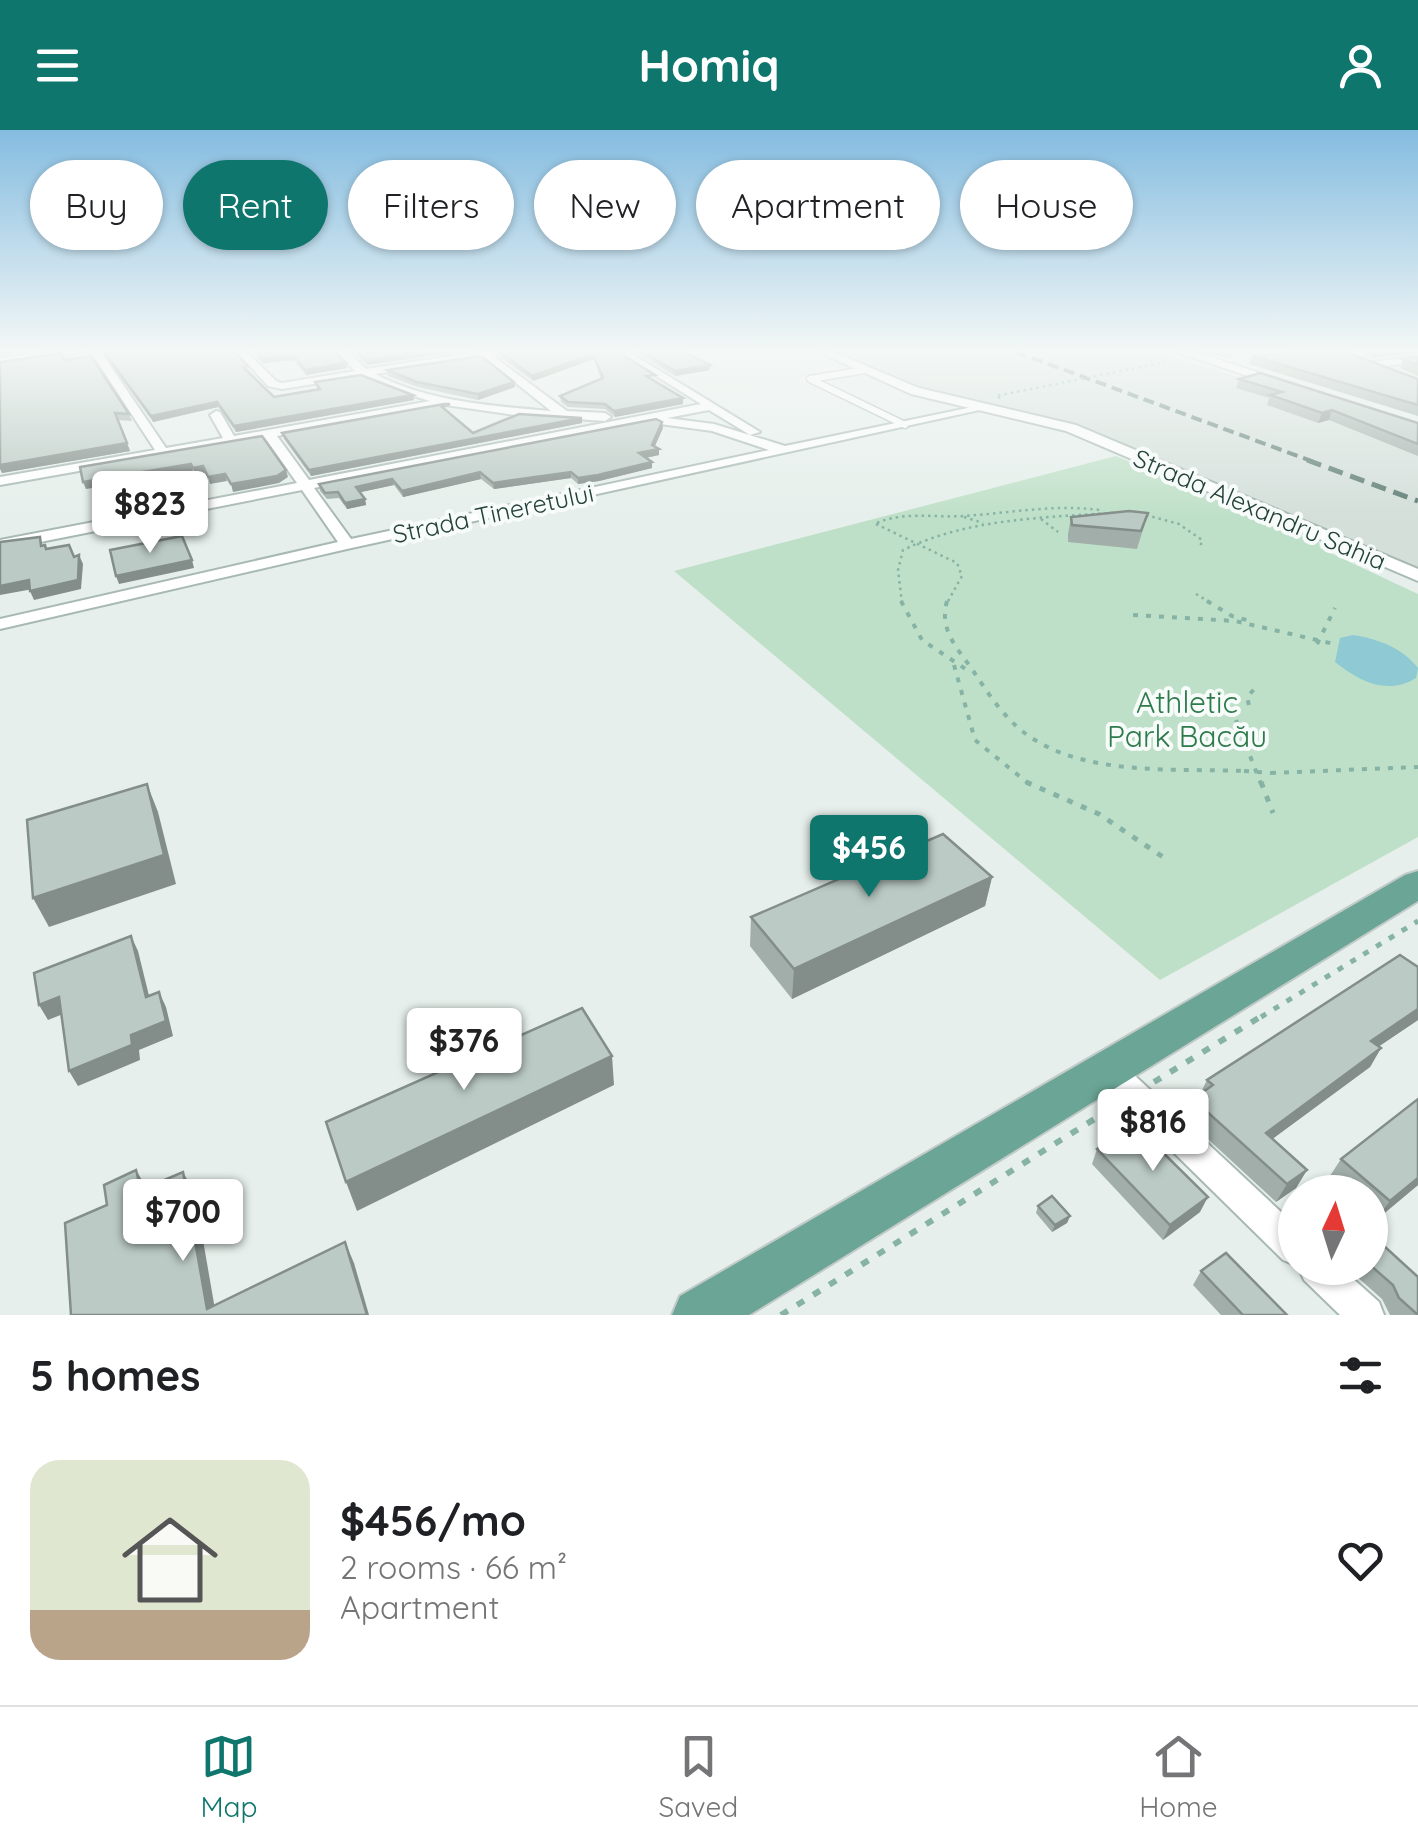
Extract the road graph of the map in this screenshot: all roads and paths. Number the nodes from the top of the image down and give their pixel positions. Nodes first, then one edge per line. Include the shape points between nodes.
1 (133, 407) edge
2 (417, 407) edge
3 (485, 407) edge
4 (555, 407) edge
5 (702, 407) edge
6 (712, 407) edge
7 (868, 407) edge
8 (977, 407) edge
9 (1007, 407) edge
10 (216, 415) edge
11 (564, 415) junction
12 (637, 418) junction
13 (905, 425) junction
14 (268, 434) junction
15 (230, 440) junction
16 (786, 451) junction
17 (163, 452) junction
18 (0, 480) edge
19 (305, 484) junction
20 (1110, 512) junction
21 (1132, 512) edge
22 (1142, 514) edge
23 (960, 516) junction
24 (1041, 519) junction
25 (983, 523) junction
26 (1058, 532) dead end
27 (914, 543) junction
28 (347, 544) junction
29 (0, 545) edge
30 (1200, 548) dead end
31 (1418, 576) edge
32 (1196, 594) dead end
33 (1336, 608) dead end
34 (1133, 615) dead end
35 (0, 624) edge
36 (1265, 627) junction
37 (1318, 641) junction
38 (1334, 644) dead end
39 (954, 666) junction
40 (974, 674) junction
41 (1259, 684) dead end
42 (1249, 705) dead end
43 (1236, 720) dead end
44 (1418, 767) edge
45 (1272, 813) dead end
46 (1163, 857) dead end
47 (1418, 884) edge
48 (1418, 921) edge
49 (1122, 1082) junction
50 (1278, 1232) edge
51 (1334, 1285) edge
52 (699, 1315) edge
53 (781, 1315) edge
54 (1366, 1315) edge

1 - 17 street
2 - 14 street
3 - 11 street
4 - 11 street
5 - 12 street
6 - 16 street
7 - 13 lane
8 - 13 street, Strada Tineretului
9 - 31 street, Strada Alexandru Sahia via 1071,428
10 - 15 street
11 - 12 street
12 - 16 street via 714,428
12 - 19 street
13 - 16 street, Strada Tineretului
14 - 15 street
14 - 19 street
15 - 17 street
16 - 28 street, Strada Tineretului
17 - 18 street
19 - 28 street
19 - 29 street
20 - 21 path
20 - 23 path via 1073,505
20 - 24 path
22 - 30 path via 1194,531
23 - 25 path
23 - 27 path via 898,516 876,524
24 - 25 path
24 - 26 path
25 - 27 path
27 - 39 path via 898,564 901,600 913,633
27 - 40 path via 957,564 962,576 943,607 943,630
28 - 35 street, Strada Tineretului
32 - 36 path
33 - 37 path
34 - 36 path
36 - 37 path
37 - 38 path
39 - 40 path
39 - 46 path via 974,740 1036,790 1099,814
40 - 44 path, bridge via 1028,736 1059,752 1271,774
41 - 42 path via 1247,697
43 - 45 path
47 - 49 main road
48 - 49 path
49 - 50 street
49 - 52 main road
49 - 53 path
51 - 54 street

